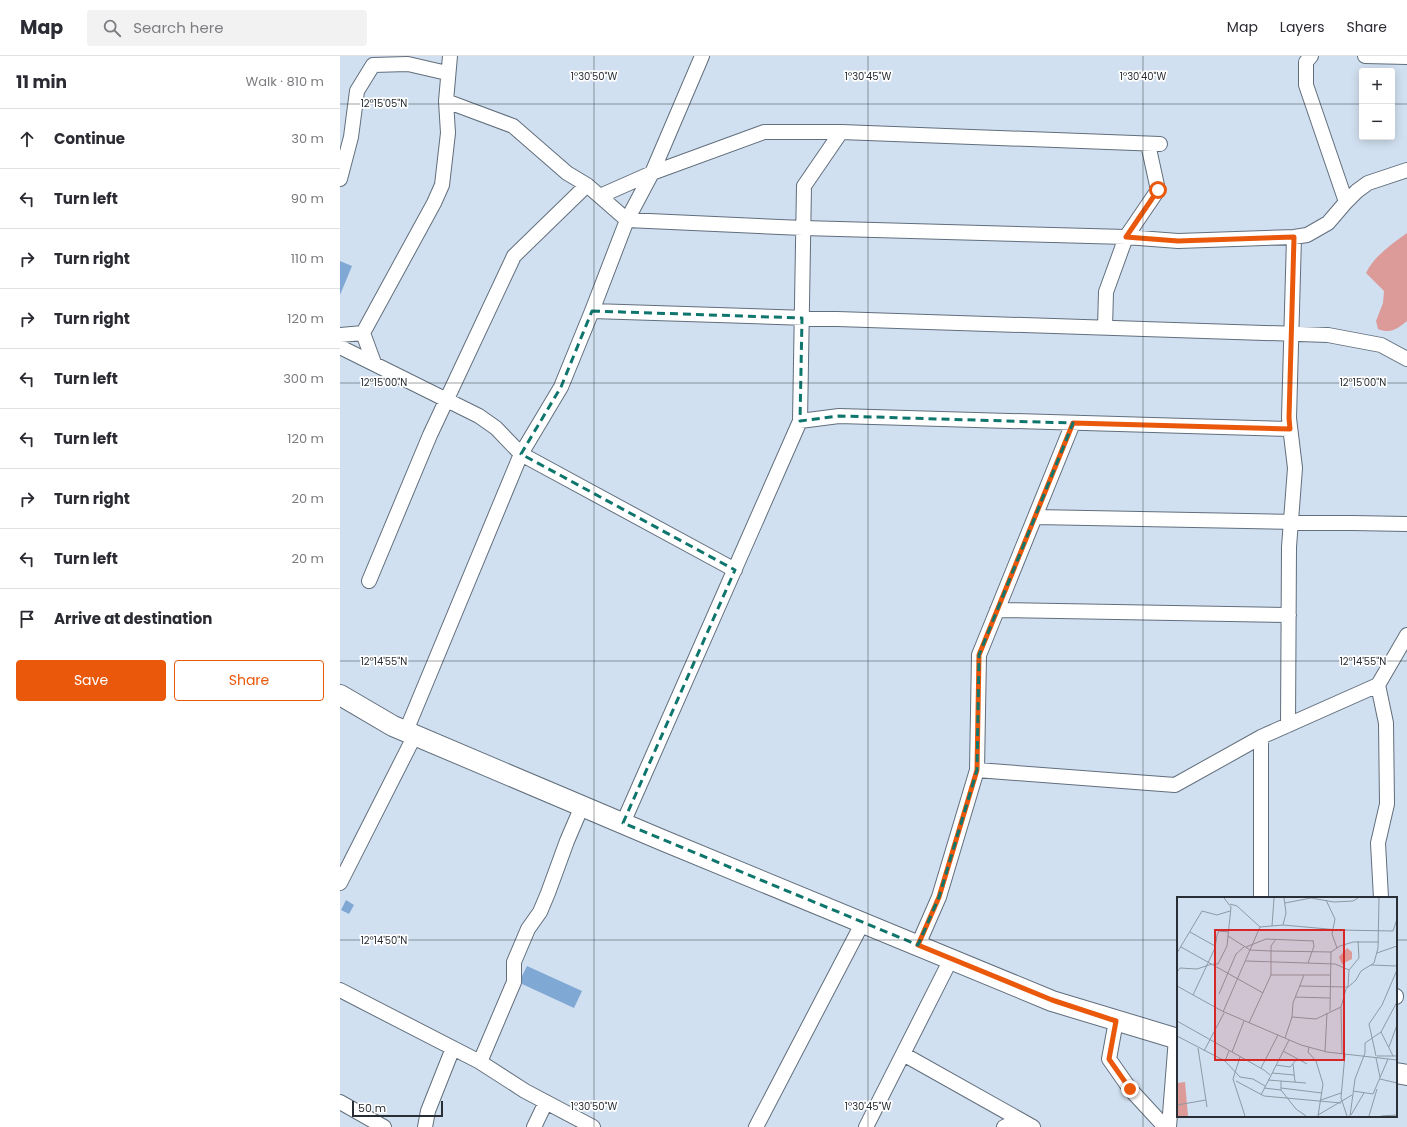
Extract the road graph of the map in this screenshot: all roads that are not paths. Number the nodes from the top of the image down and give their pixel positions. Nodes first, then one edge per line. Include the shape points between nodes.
1 (450, 56) edge
2 (702, 56) edge
3 (1311, 56) edge
4 (1365, 56) edge
5 (1407, 57) edge
6 (448, 73) junction
7 (446, 101) junction
8 (841, 132) junction
9 (1407, 170) edge
10 (652, 173) junction
11 (340, 179) edge
12 (587, 185) junction
13 (600, 196) junction
14 (1346, 202) junction
15 (627, 220) junction
16 (803, 228) junction
17 (1126, 237) junction
18 (1294, 237) junction
19 (592, 311) junction
20 (802, 318) junction
21 (1105, 328) junction
22 (363, 333) junction
23 (1291, 334) junction
24 (340, 335) edge
25 (340, 346) edge
26 (1407, 359) edge
27 (374, 364) junction
28 (446, 399) junction
29 (800, 421) junction
30 (1073, 423) junction
31 (1290, 429) junction
32 (520, 454) junction
33 (1035, 518) junction
34 (1291, 522) junction
35 (1407, 524) edge
36 (735, 570) junction
37 (370, 581) dead end
38 (997, 610) junction
39 (1289, 615) junction
40 (1407, 635) edge
41 (1378, 685) junction
42 (340, 695) edge
43 (1288, 725) junction
44 (410, 733) junction
45 (1261, 737) junction
46 (977, 770) junction
47 (582, 806) junction
48 (623, 823) junction
49 (340, 883) edge
50 (1261, 897) edge
51 (1381, 897) edge
52 (863, 922) junction
53 (918, 945) junction
54 (951, 959) junction
55 (340, 990) edge
56 (1116, 1021) junction
57 (1177, 1039) edge
58 (453, 1048) junction
59 (903, 1054) junction
60 (480, 1062) junction
61 (1397, 1073) edge
62 (1407, 1075) edge
63 (340, 1102) edge
64 (546, 1102) junction
65 (1020, 1120) junction
66 (384, 1127) edge
67 (425, 1127) edge
68 (534, 1127) edge
69 (593, 1127) edge
70 (756, 1127) edge
71 (866, 1127) edge
72 (1004, 1127) edge
73 (1032, 1127) edge
74 (1165, 1127) edge
75 (1169, 1127) edge

1 - 6 street
2 - 10 street
3 - 14 street via 1306,62 1306,85
4 - 5 street
6 - 7 street
6 - 11 street via 408,64 373,65 357,91 351,137
7 - 12 street via 513,126 567,173
7 - 22 street via 448,133 442,185
8 - 10 street via 764,132
8 - 16 street via 804,186
8 - 17 street via 1154,144 1158,190
9 - 14 street via 1368,183
10 - 13 street
10 - 15 street
12 - 13 street
12 - 28 street via 514,256
13 - 15 street
14 - 18 street via 1328,223 1307,235
15 - 16 street
15 - 19 street
16 - 17 street
16 - 20 street
17 - 18 street via 1178,241
17 - 21 street via 1106,292
18 - 23 street
19 - 20 street
19 - 32 street via 561,387
20 - 21 street
20 - 29 street
21 - 23 street
22 - 24 street
22 - 27 street
23 - 26 street via 1328,335 1382,345
23 - 31 street
25 - 27 street
27 - 28 street
28 - 32 street via 496,428
28 - 37 street
29 - 30 street via 839,416
29 - 36 street
30 - 31 street
30 - 33 street
31 - 34 street via 1295,468
32 - 36 street
32 - 44 street
33 - 34 street
33 - 38 street
34 - 35 street
34 - 39 street
36 - 48 street
38 - 39 street
38 - 46 street via 979,655
39 - 43 street
40 - 41 street
41 - 43 street
41 - 51 street via 1386,724 1387,804 1378,843
42 - 44 street
43 - 45 street
44 - 47 street
44 - 49 street
45 - 46 street via 1175,785
45 - 50 street
46 - 53 street via 939,897
47 - 48 street
47 - 60 street via 540,912 528,929 514,962 514,982
48 - 52 street
52 - 53 street
52 - 70 street
53 - 54 street
54 - 56 street via 1052,1000
54 - 59 street
55 - 58 street
56 - 57 street
56 - 74 street via 1109,1059 1130,1089
57 - 75 street
58 - 60 street
58 - 67 street via 428,1110
59 - 65 street
59 - 71 street
60 - 64 street
61 - 62 street
63 - 66 street
64 - 68 street
64 - 69 street
65 - 72 street
65 - 73 street

